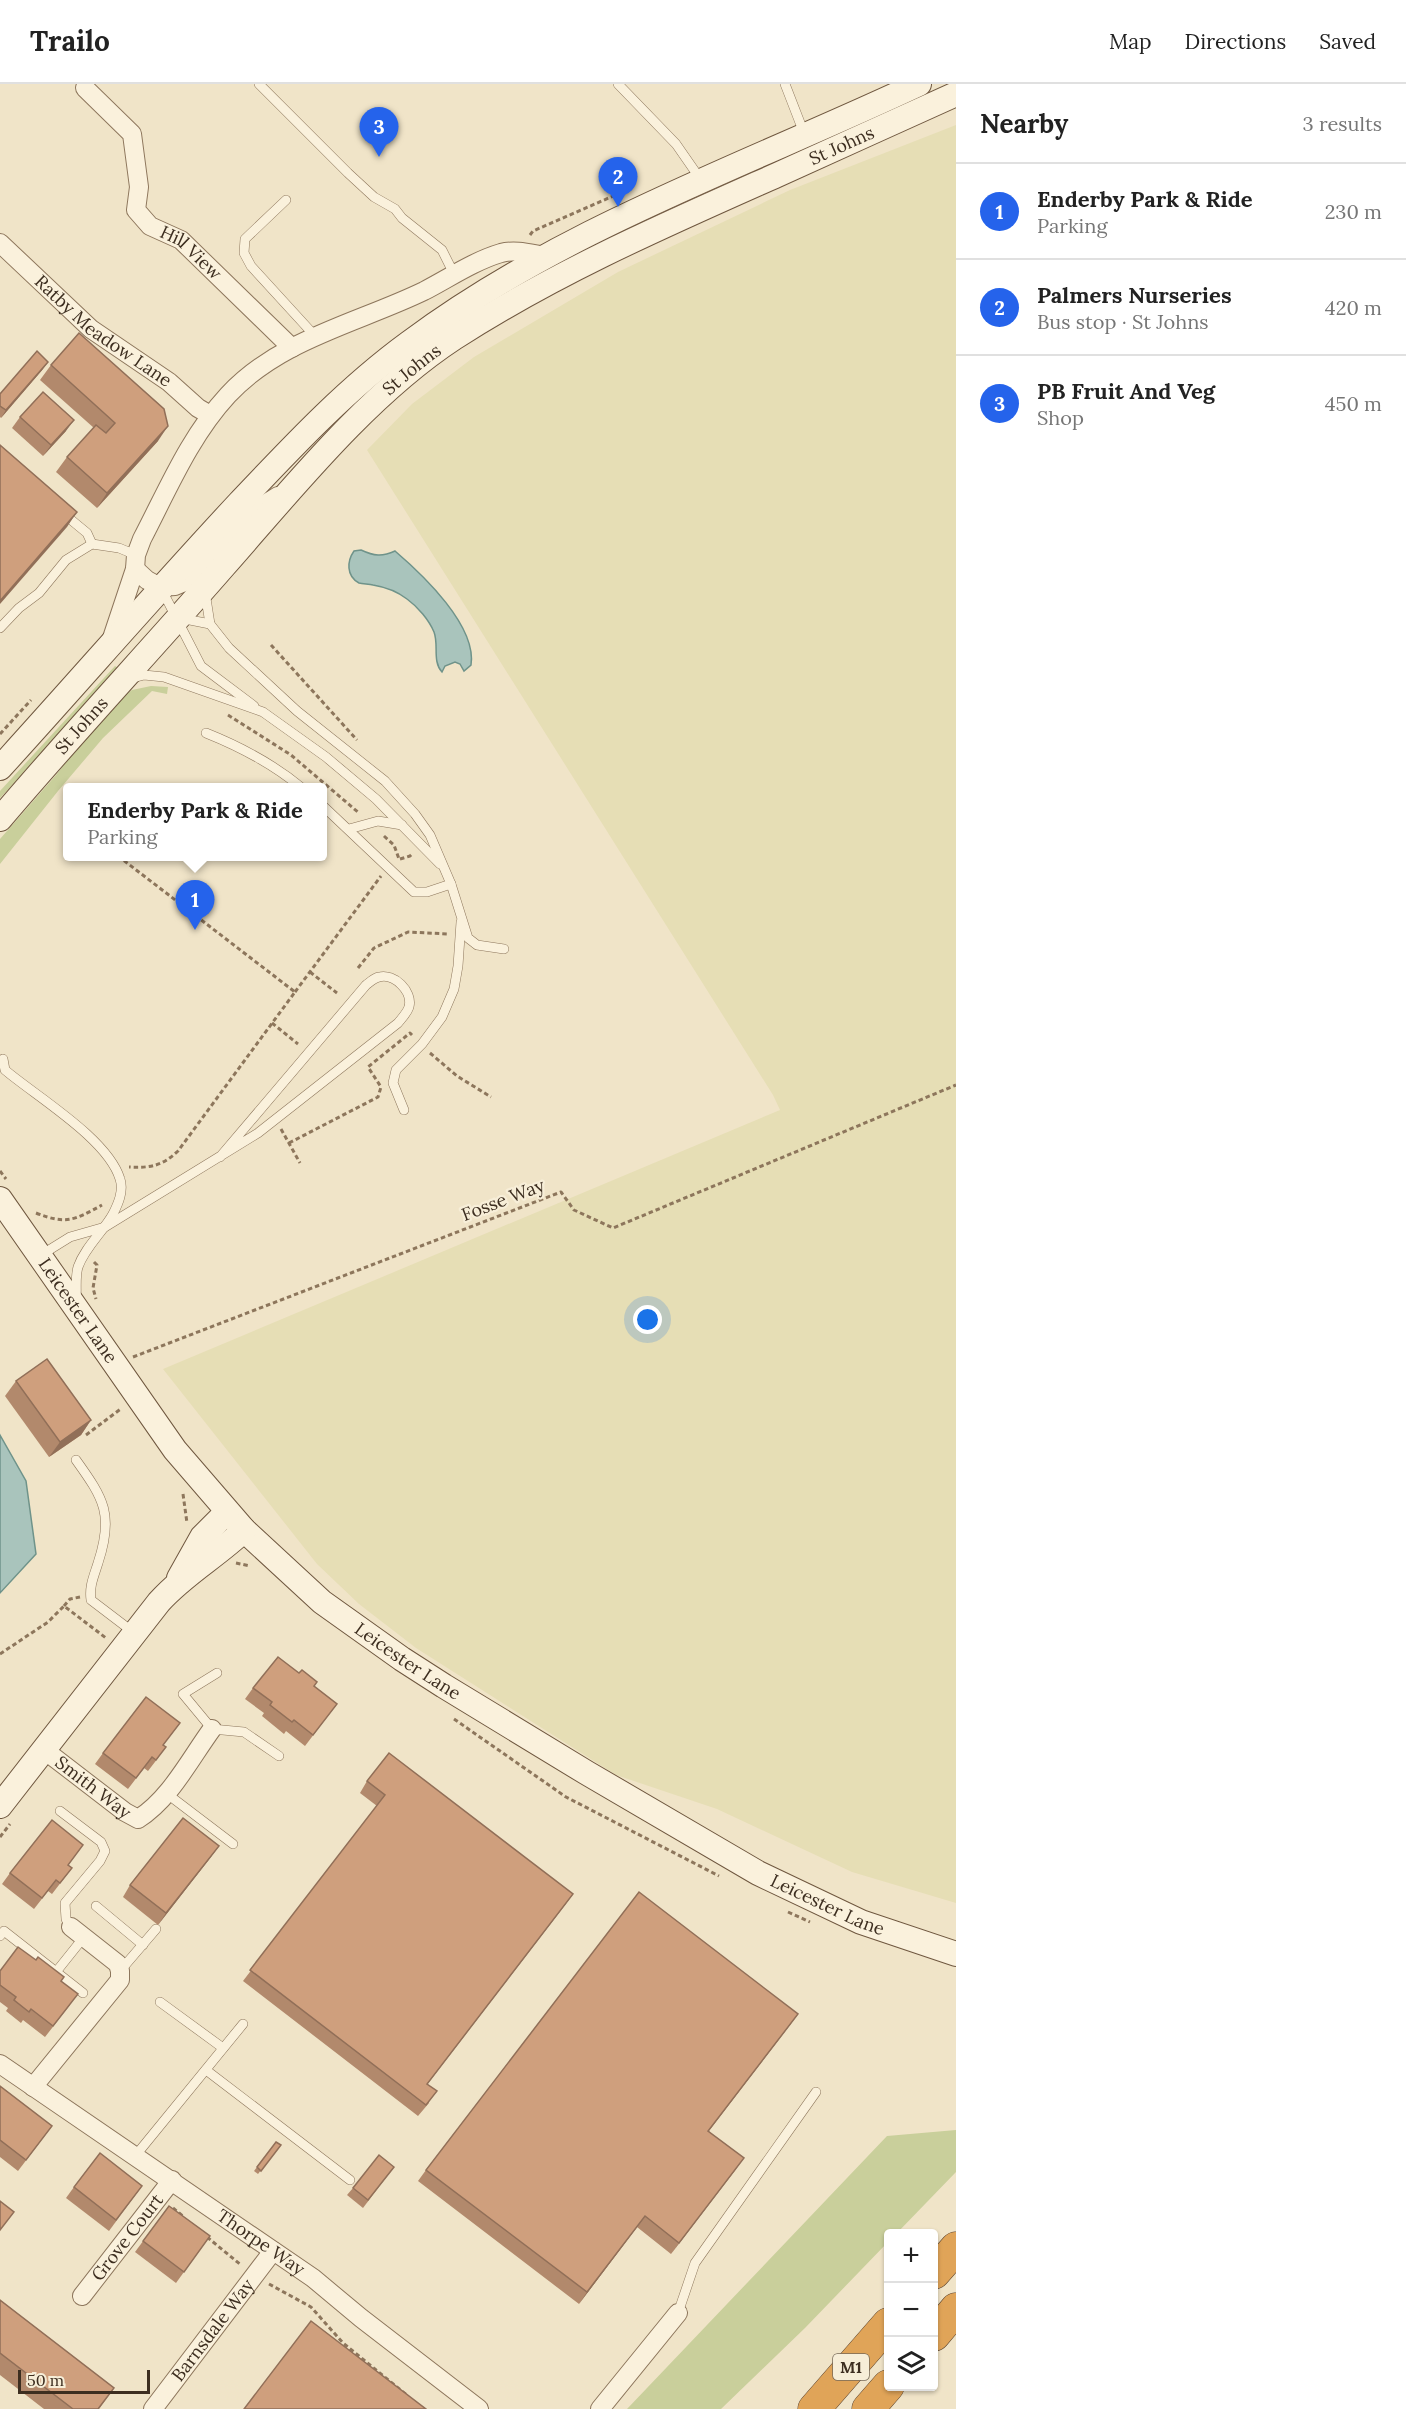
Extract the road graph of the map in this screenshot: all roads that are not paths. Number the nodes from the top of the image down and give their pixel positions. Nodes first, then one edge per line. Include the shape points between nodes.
1 (259, 84) edge
2 (618, 84) edge
3 (785, 84) edge
4 (919, 84) edge
5 (84, 88) dead end
6 (956, 94) edge
7 (805, 136) junction
8 (701, 180) junction
9 (286, 200) dead end
10 (0, 243) edge
11 (546, 256) junction
12 (454, 274) junction
13 (315, 336) junction
14 (292, 348) junction
15 (210, 415) junction
16 (291, 488) junction
17 (52, 504) edge
18 (92, 544) junction
19 (136, 562) junction
20 (160, 587) junction
21 (205, 588) junction
22 (178, 617) junction
23 (210, 624) junction
24 (0, 628) edge
25 (109, 649) junction
26 (123, 680) junction
27 (263, 712) junction
28 (206, 733) dead end
29 (0, 768) edge
30 (296, 783) edge
31 (327, 809) edge
32 (0, 819) edge
33 (402, 825) junction
34 (349, 829) junction
35 (444, 868) junction
36 (451, 884) junction
37 (461, 920) junction
38 (504, 949) dead end
39 (3, 1059) dead end
40 (404, 1110) dead end
41 (220, 1157) junction
42 (3, 1190) edge
43 (105, 1227) junction
44 (41, 1255) junction
45 (75, 1305) junction
46 (76, 1460) dead end
47 (227, 1512) junction
48 (244, 1530) junction
49 (176, 1583) junction
50 (135, 1634) junction
51 (217, 1673) dead end
52 (212, 1729) junction
53 (43, 1749) junction
54 (279, 1756) dead end
55 (166, 1793) junction
56 (0, 1806) edge
57 (60, 1811) dead end
58 (233, 1844) dead end
59 (96, 1906) dead end
60 (156, 1929) dead end
61 (78, 1932) junction
62 (0, 1936) edge
63 (143, 1945) junction
64 (956, 1954) edge
65 (120, 1971) junction
66 (56, 1972) junction
67 (83, 1994) dead end
68 (160, 2002) dead end
69 (243, 2024) dead end
70 (224, 2048) junction
71 (0, 2064) edge
72 (206, 2070) junction
73 (33, 2087) junction
74 (816, 2092) dead end
75 (136, 2156) junction
76 (171, 2180) junction
77 (350, 2180) dead end
78 (956, 2248) edge
79 (273, 2251) junction
80 (938, 2268) edge
81 (82, 2296) dead end
82 (956, 2309) edge
83 (678, 2313) joint
84 (884, 2329) edge
85 (938, 2329) edge
86 (884, 2391) edge
87 (153, 2409) edge
88 (480, 2409) edge
89 (600, 2409) edge
90 (814, 2409) edge
91 (868, 2409) edge

1 - 12 lane via 348,173 442,250
2 - 8 lane via 675,144
3 - 7 lane
4 - 7 main road, St Johns
5 - 14 street, Hill View via 132,134 139,188 136,210 150,226 181,240
6 - 16 main road, St Johns via 689,212 607,252 454,338 395,385
7 - 8 main road, St Johns
8 - 11 main road, St Johns
9 - 13 lane via 246,239 244,254
10 - 15 street, Ratby Meadow Lane via 91,329
11 - 12 street via 518,251 502,253
11 - 20 main road, St Johns via 408,343 338,403
12 - 13 street
13 - 14 street
14 - 15 street via 250,374
15 - 19 street via 142,539
16 - 20 street via 257,509 192,579
16 - 21 main road, St Johns
17 - 18 lane via 87,533
18 - 19 lane via 119,548
18 - 24 lane via 66,560 39,593
19 - 20 street via 147,580
19 - 25 street
20 - 22 lane
20 - 25 main road, St Johns
21 - 22 main road, St Johns
21 - 23 lane
22 - 23 lane
22 - 25 main road via 147,627
22 - 26 main road, St Johns
22 - 27 lane via 201,666
23 - 35 lane via 229,648 297,711 385,781 430,835
25 - 29 main road, St Johns
26 - 27 lane via 144,675 164,677
26 - 32 main road, St Johns
27 - 33 lane via 326,757
28 - 30 lane via 240,746
31 - 34 lane
33 - 34 lane via 378,820
33 - 35 lane
34 - 36 lane via 414,892
35 - 36 lane
36 - 37 lane
37 - 38 lane via 468,938 477,945
37 - 40 lane via 454,989 442,1017 396,1070 393,1083
39 - 43 lane via 4,1070 104,1150 120,1180 120,1201
41 - 41 lane via 366,985 378,977 389,976 404,988 409,1006 389,1032 258,1133
41 - 43 lane
42 - 44 main road, Leicester Lane
43 - 44 lane via 70,1238
43 - 45 lane via 78,1268
44 - 45 main road, Leicester Lane
45 - 47 main road, Leicester Lane via 175,1450
46 - 50 lane via 104,1505 106,1518 102,1551 89,1589 91,1600
47 - 48 main road, Leicester Lane
47 - 49 main road via 195,1547
48 - 49 main road
48 - 64 main road, Leicester Lane via 322,1602 392,1653 586,1773 797,1893 861,1922
49 - 50 main road, Smith Way
50 - 53 main road, Smith Way
51 - 52 lane via 183,1694
52 - 54 lane via 244,1732
52 - 55 street, Smith Way
53 - 55 street, Smith Way via 138,1818
53 - 56 main road, Smith Way
55 - 58 lane
57 - 61 lane via 100,1842 105,1851 64,1903 66,1919
59 - 63 lane
60 - 63 lane
61 - 65 street via 111,1958
61 - 66 lane
62 - 66 lane via 4,1931
63 - 65 lane
65 - 73 street via 120,1980 112,1992
66 - 67 lane
68 - 70 lane
69 - 70 lane
70 - 72 lane
71 - 73 street, Thorpe Way
72 - 75 lane
72 - 77 lane
73 - 75 street, Thorpe Way
74 - 83 lane via 695,2263
75 - 76 street, Thorpe Way
76 - 79 street, Thorpe Way
76 - 81 street, Grove Court
78 - 80 highway
79 - 87 street, Barnsdale Way
79 - 88 street, Thorpe Way via 314,2278
82 - 85 highway
83 - 89 street
84 - 90 highway, M1
86 - 91 highway, M1

